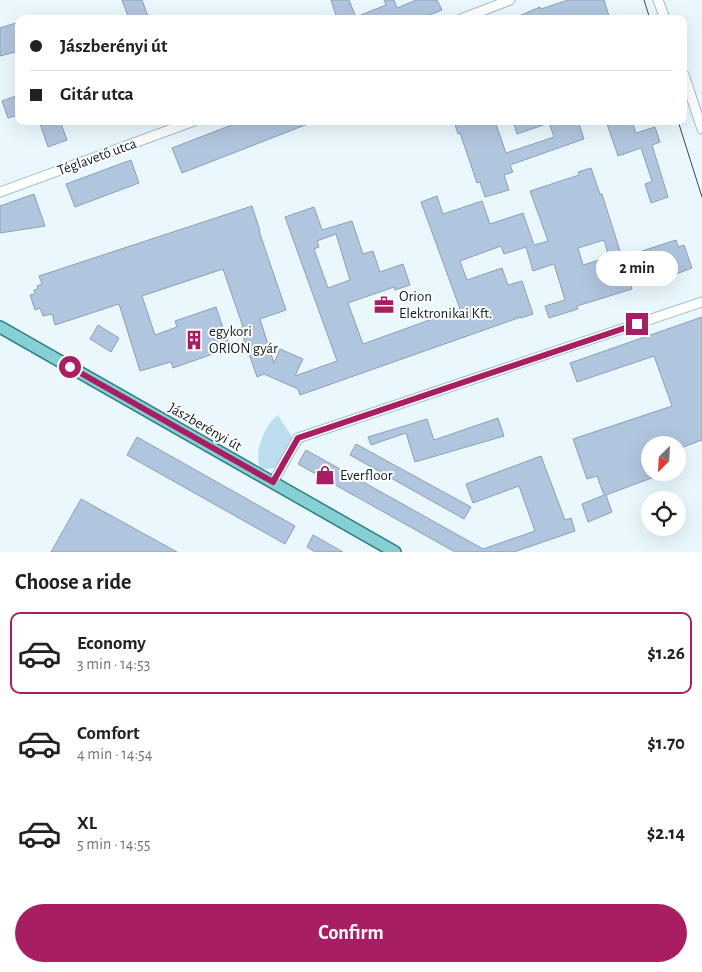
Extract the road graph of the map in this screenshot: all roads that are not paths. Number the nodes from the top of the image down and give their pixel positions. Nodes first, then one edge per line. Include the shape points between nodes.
1 (510, 0) edge
2 (658, 0) edge
3 (471, 15) edge
4 (664, 15) edge
5 (687, 84) edge
6 (183, 125) edge
7 (702, 129) edge
8 (0, 192) edge
9 (702, 302) edge
10 (0, 328) edge
11 (273, 482) junction
12 (395, 552) edge

1 - 3 street
2 - 4 street
5 - 7 street
6 - 8 street, Téglavető utca
9 - 11 street via 298,438
10 - 11 main road, Jászberényi út
11 - 12 main road, Jászberényi út

